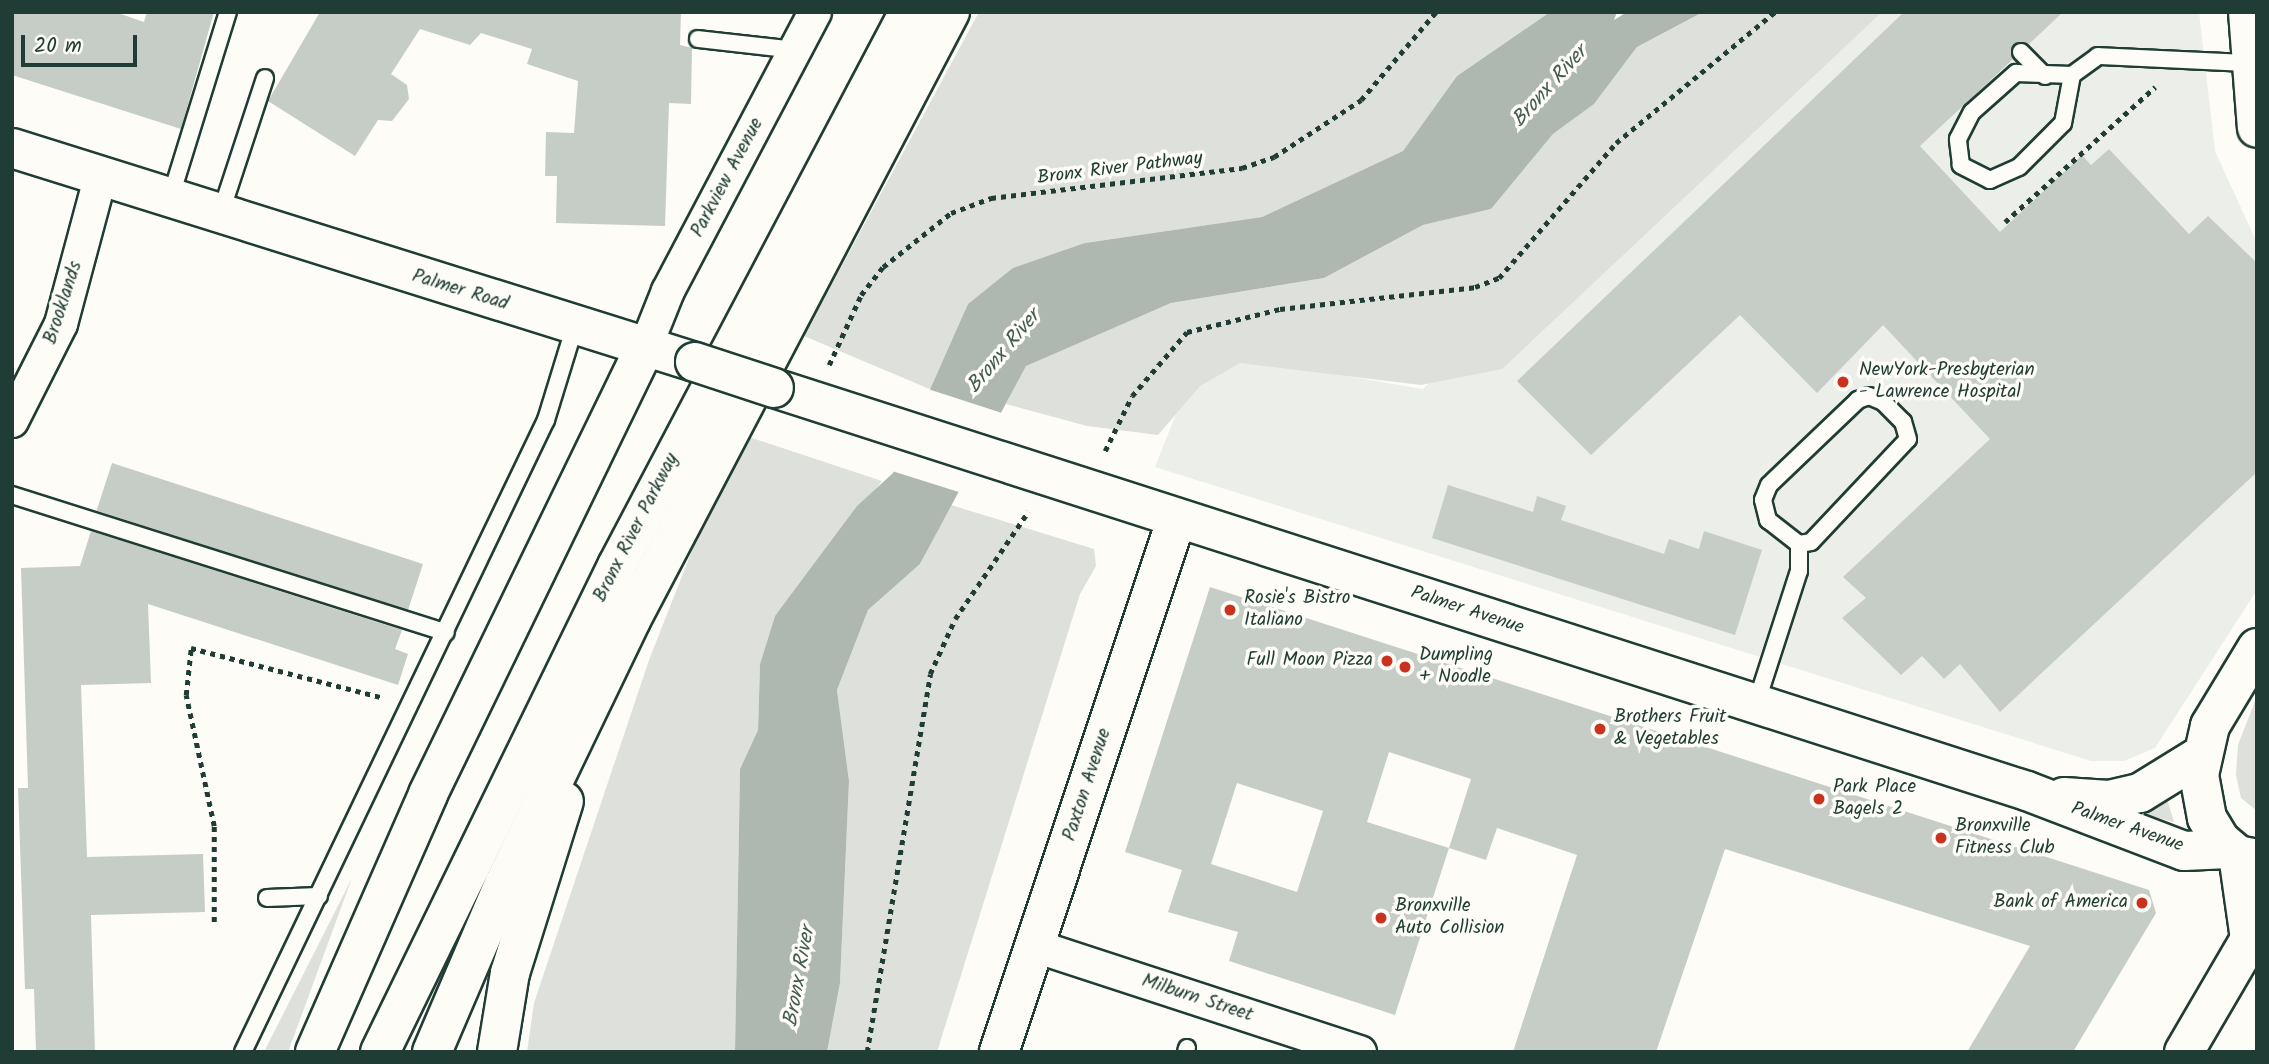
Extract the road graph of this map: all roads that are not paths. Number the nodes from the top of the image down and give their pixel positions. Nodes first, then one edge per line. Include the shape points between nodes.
1 (228, 12) edge
2 (815, 12) edge
3 (909, 12) edge
4 (950, 12) edge
5 (2248, 12) edge
6 (698, 39) dead end
7 (796, 50) junction
8 (2021, 52) dead end
9 (2249, 63) junction
10 (2071, 75) junction
11 (2045, 76) junction
12 (265, 78) dead end
13 (2257, 128) edge
14 (12, 148) edge
15 (100, 178) junction
16 (169, 201) junction
17 (220, 217) junction
18 (575, 326) junction
19 (646, 346) junction
20 (12, 421) edge
21 (908, 431) joint
22 (12, 495) edge
23 (1177, 518) junction
24 (1799, 544) junction
25 (446, 633) junction
26 (2257, 648) edge
27 (597, 690) junction
28 (1756, 704) junction
29 (2200, 756) junction
30 (2027, 791) junction
31 (2241, 854) edge
32 (319, 896) junction
33 (267, 898) dead end
34 (2253, 937) edge
35 (1035, 946) junction
36 (243, 1052) edge
37 (315, 1052) edge
38 (380, 1052) edge
39 (432, 1052) edge
40 (497, 1052) edge
41 (999, 1052) edge
42 (1360, 1052) edge
43 (2184, 1052) edge

1 - 16 lane
2 - 7 street, Parkview Avenue
3 - 38 main road, Bronx River Parkway via 611,577
4 - 27 main road, Bronx River Parkway via 841,210
5 - 9 main road
6 - 7 lane
7 - 19 street, Parkview Avenue via 668,291
8 - 11 lane
9 - 10 lane via 2098,56
9 - 13 main road
10 - 11 lane
10 - 11 lane via 2063,122 2019,167 1990,180 1961,164 1958,139 1972,112 2016,73
12 - 17 lane
14 - 15 main road, Palmer Road
15 - 16 main road, Palmer Road
15 - 20 street, Brooklands via 61,324
16 - 17 main road, Palmer Road
17 - 18 main road, Palmer Road
18 - 19 main road, Palmer Road
18 - 25 lane via 546,420
19 - 21 main road, Palmer Road, bridge
19 - 37 main road via 428,794
21 - 23 main road, Palmer Avenue
22 - 25 lane
23 - 28 main road, Palmer Avenue
23 - 35 main road, Paxton Avenue
24 - 24 lane via 1811,542 1902,452 1908,439 1903,422 1882,402 1858,400 1769,485 1763,500 1768,520
24 - 28 lane via 1799,571
25 - 32 lane
26 - 29 main road via 2221,704
27 - 39 main road, Bronx River Parkway
27 - 40 main road via 510,972
28 - 30 main road, Palmer Avenue
29 - 30 main road, Palmer Avenue via 2159,784 2109,800
29 - 31 main road via 2201,797
30 - 31 main road, Palmer Avenue via 2184,851
31 - 34 main road
32 - 33 lane
32 - 36 lane
34 - 43 main road
35 - 41 main road, Paxton Avenue
35 - 42 street, Milburn Street

